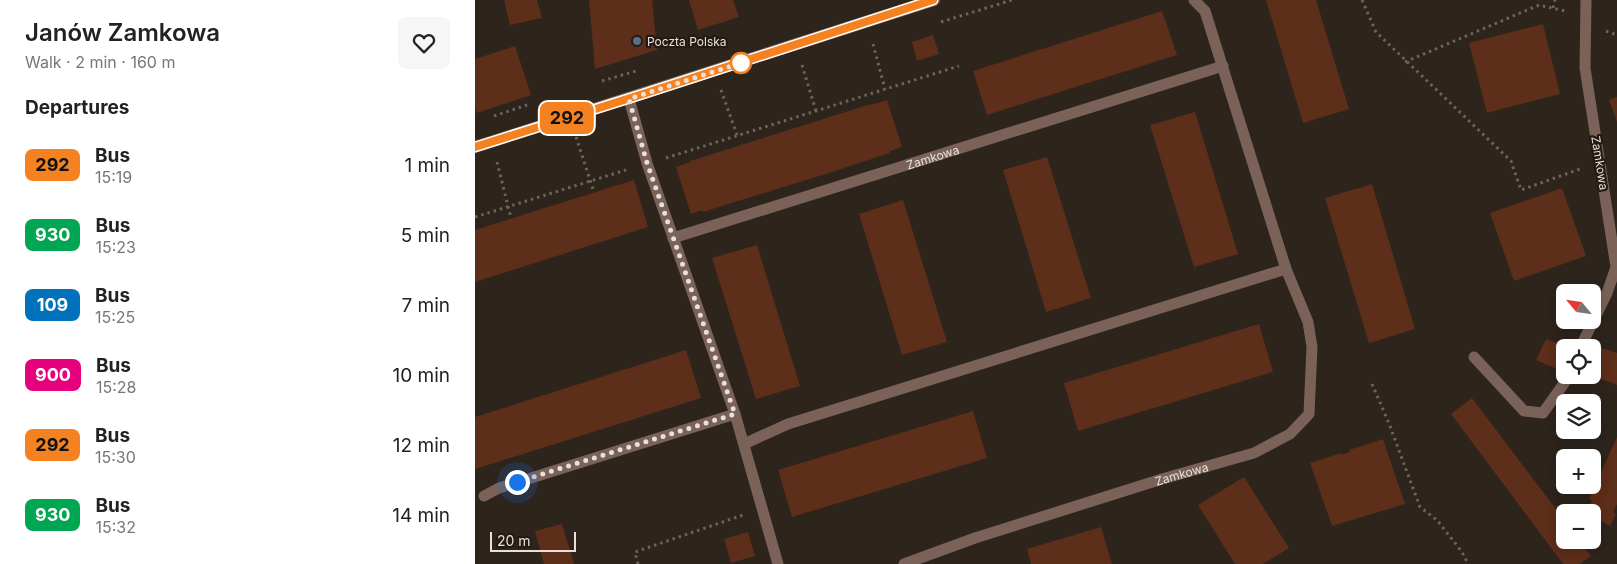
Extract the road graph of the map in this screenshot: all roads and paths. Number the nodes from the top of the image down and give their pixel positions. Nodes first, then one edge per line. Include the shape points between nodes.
1 (933, 0) edge
2 (1194, 0) edge
3 (1362, 0) edge
4 (1555, 0) edge
5 (1586, 0) edge
6 (1206, 6) edge
7 (1553, 8) junction
8 (1585, 25) junction
9 (1617, 35) edge
10 (873, 44) dead end
11 (1405, 62) junction
12 (802, 65) dead end
13 (959, 66) dead end
14 (1223, 66) junction
15 (885, 89) junction
16 (721, 90) dead end
17 (629, 99) junction
18 (530, 104) dead end
19 (816, 111) junction
20 (493, 116) dead end
21 (584, 134) dead end
22 (737, 136) junction
23 (576, 137) junction
24 (567, 140) dead end
25 (475, 147) edge
26 (506, 159) dead end
27 (497, 162) junction
28 (647, 163) junction
29 (489, 164) dead end
30 (1600, 168) junction
31 (590, 181) junction
32 (593, 192) dead end
33 (508, 207) junction
34 (475, 217) edge
35 (511, 218) dead end
36 (673, 238) junction
37 (1286, 269) junction
38 (1584, 339) edge
39 (1474, 357) dead end
40 (1372, 384) dead end
41 (1564, 384) edge
42 (735, 414) junction
43 (744, 444) junction
44 (484, 496) dead end
45 (762, 509) junction
46 (639, 564) edge
47 (779, 564) edge
48 (904, 564) edge
49 (1468, 564) edge

1 - 17 street
2 - 6 lane, Zamkowa
3 - 11 path via 1377,32
4 - 7 path
5 - 8 lane, Zamkowa
6 - 14 lane, Zamkowa
7 - 8 path via 1569,12
7 - 11 path via 1539,5
8 - 9 path
8 - 30 lane, Zamkowa via 1585,68
10 - 15 path
11 - 30 path via 1511,161 1521,190 1586,167
12 - 19 path
13 - 15 path
14 - 36 lane, Zamkowa
14 - 37 lane, Zamkowa
15 - 19 path
16 - 22 path
17 - 25 street
17 - 28 lane
18 - 20 path
19 - 22 path
21 - 23 path
22 - 28 path
23 - 24 path
23 - 31 path
26 - 27 path
27 - 29 path
27 - 33 path
28 - 31 path
28 - 36 lane
30 - 38 lane, Zamkowa via 1616,267
31 - 32 path
31 - 33 path
33 - 34 path
33 - 35 path
36 - 42 lane
37 - 43 lane via 788,424
37 - 48 lane, Zamkowa via 1308,322 1312,347 1309,414 1289,434 1254,453 984,535
39 - 41 lane via 1524,411 1543,413
40 - 49 path via 1420,507 1437,520 1463,552
42 - 43 lane
42 - 44 lane via 499,488
43 - 45 lane
45 - 46 path via 635,552
45 - 47 lane

